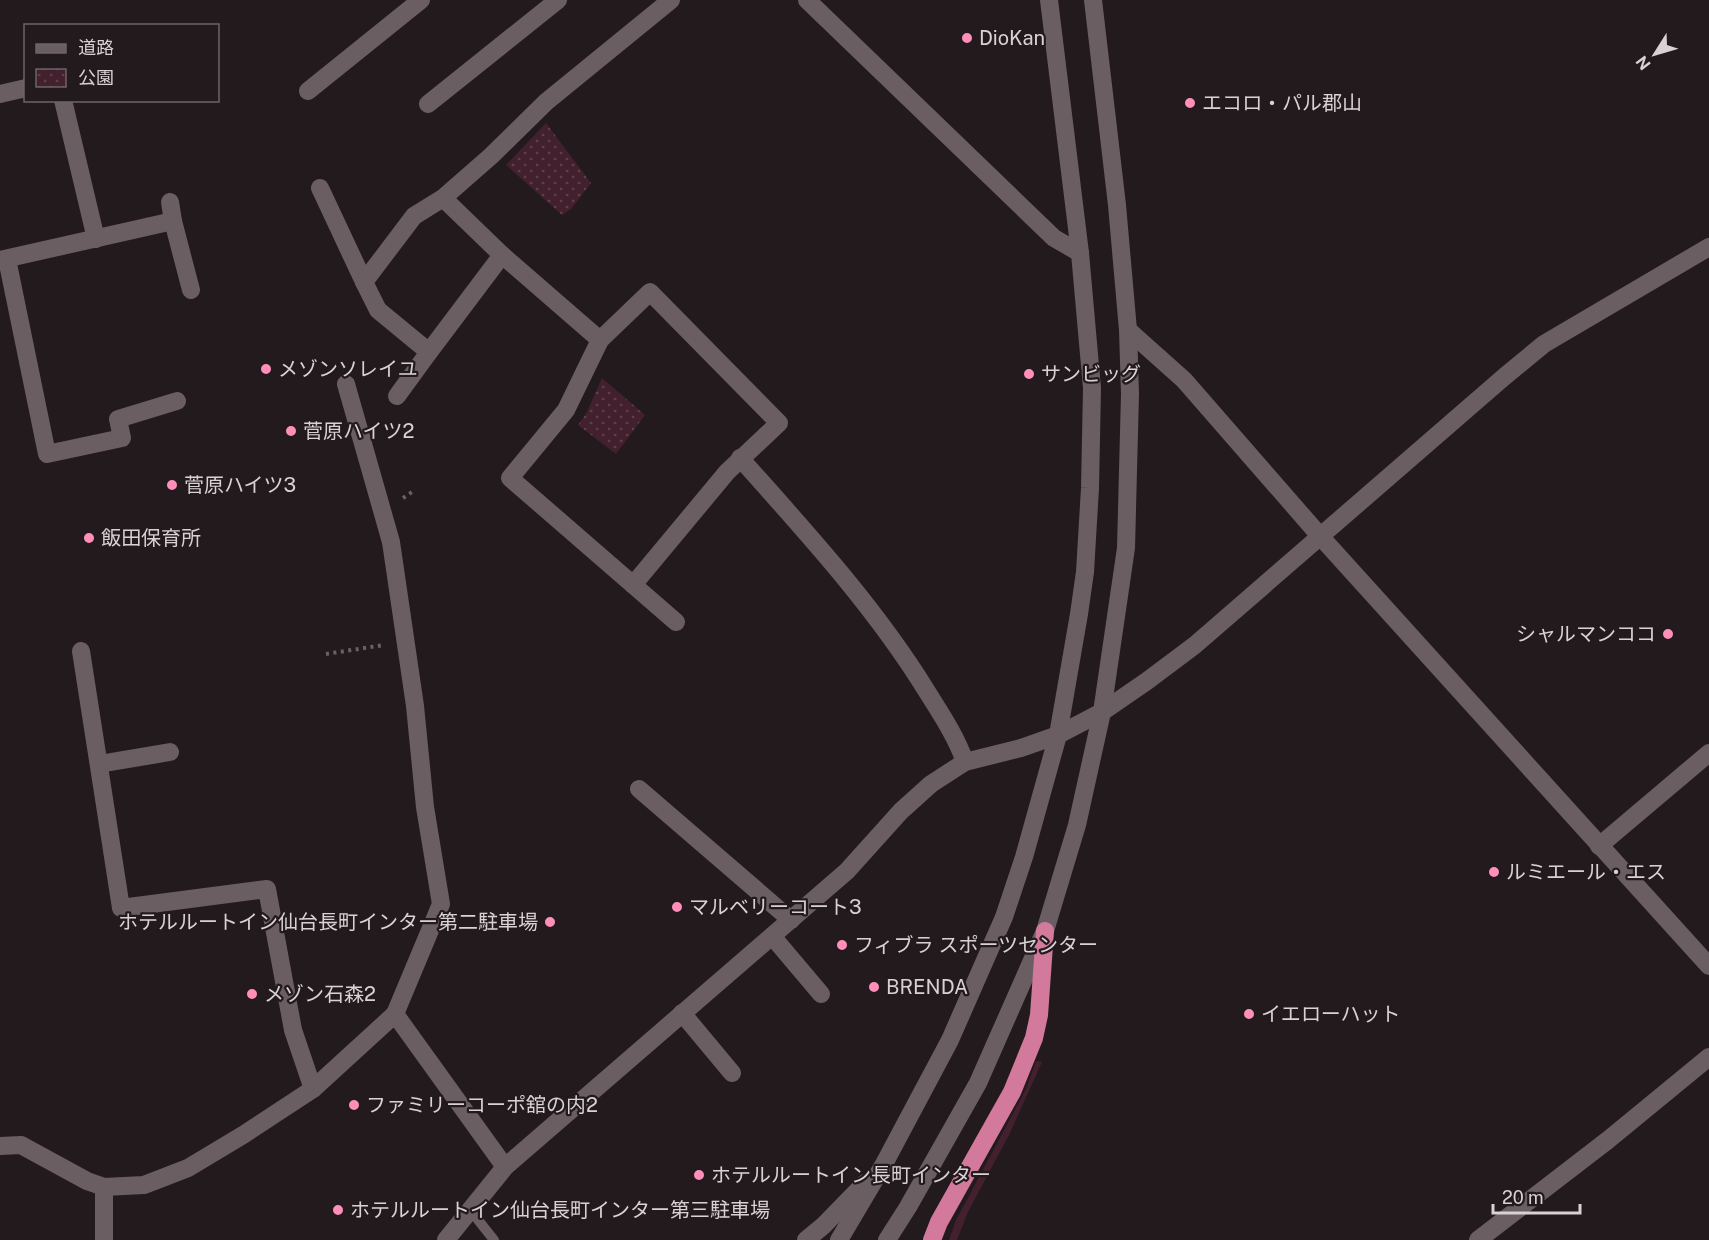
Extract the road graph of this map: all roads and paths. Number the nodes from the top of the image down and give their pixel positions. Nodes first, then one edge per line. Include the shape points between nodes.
1 (422, 0) edge
2 (558, 0) edge
3 (671, 0) edge
4 (807, 0) edge
5 (1049, 0) edge
6 (1093, 0) edge
7 (24, 88) edge
8 (308, 91) dead end
9 (0, 94) edge
10 (63, 102) edge
11 (429, 105) dead end
12 (320, 188) dead end
13 (443, 198) junction
14 (170, 202) dead end
15 (173, 221) junction
16 (96, 239) junction
17 (1709, 247) edge
18 (1080, 253) junction
19 (502, 255) junction
20 (3, 259) edge
21 (364, 282) junction
22 (191, 290) dead end
23 (1128, 330) junction
24 (600, 340) junction
25 (429, 352) junction
26 (346, 384) dead end
27 (397, 396) dead end
28 (177, 401) dead end
29 (740, 458) junction
30 (415, 490) dead end
31 (399, 500) dead end
32 (1320, 536) junction
33 (633, 585) junction
34 (676, 622) dead end
35 (406, 642) junction
36 (81, 651) dead end
37 (326, 654) dead end
38 (1102, 712) junction
39 (1058, 735) junction
40 (170, 752) dead end
41 (1709, 753) edge
42 (965, 762) junction
43 (99, 764) junction
44 (639, 789) dead end
45 (1599, 846) junction
46 (791, 920) junction
47 (1045, 931) junction
48 (772, 936) junction
49 (1709, 966) edge
50 (821, 994) dead end
51 (682, 1013) junction
52 (395, 1014) junction
53 (1709, 1057) edge
54 (732, 1073) dead end
55 (313, 1089) junction
56 (0, 1146) edge
57 (884, 1164) junction
58 (506, 1167) junction
59 (104, 1188) junction
60 (471, 1211) junction
61 (104, 1240) edge
62 (446, 1240) edge
63 (494, 1240) edge
64 (806, 1240) edge
65 (839, 1240) edge
66 (887, 1240) edge
67 (932, 1240) edge
68 (1478, 1240) edge

1 - 8 street
2 - 11 street
3 - 13 street via 546,102
4 - 18 street via 1054,238
5 - 18 street
6 - 23 street
7 - 9 street
10 - 16 street
12 - 21 street
13 - 19 street
13 - 21 street via 414,216
14 - 15 street
15 - 16 street
15 - 22 street
16 - 20 street
17 - 32 street via 1544,344
18 - 39 street via 1092,388 1090,488 1085,572
19 - 24 street
19 - 25 street
20 - 28 street via 47,454 122,438 118,419
21 - 25 street via 378,310
23 - 32 street via 1184,380
23 - 38 street via 1126,548
24 - 29 street via 650,292 779,423
24 - 33 street via 566,410 510,478
25 - 27 street
26 - 35 street via 391,542
29 - 33 street
29 - 42 street via 828,558 904,654 958,741
30 - 31 path
32 - 38 street via 1195,645
32 - 45 street
33 - 34 street
35 - 37 path
35 - 52 street via 425,807 441,904
36 - 43 street
38 - 39 street
38 - 47 street via 1077,825
39 - 42 street
39 - 57 street via 1004,916 950,1040
40 - 43 street
41 - 45 street
42 - 46 street via 908,804 848,871
43 - 55 street via 121,908 267,889 293,1030
44 - 46 street
45 - 49 street
46 - 48 street
47 - 66 street via 978,1083
47 - 67 highway via 1034,1038 1012,1092
48 - 50 street
48 - 51 street
51 - 54 street
51 - 58 street
52 - 55 street
52 - 58 street
53 - 68 street
55 - 59 street via 188,1168 144,1185
56 - 59 street via 21,1145
57 - 64 street
57 - 65 street
58 - 60 street
59 - 61 street
60 - 62 street
60 - 63 lane

